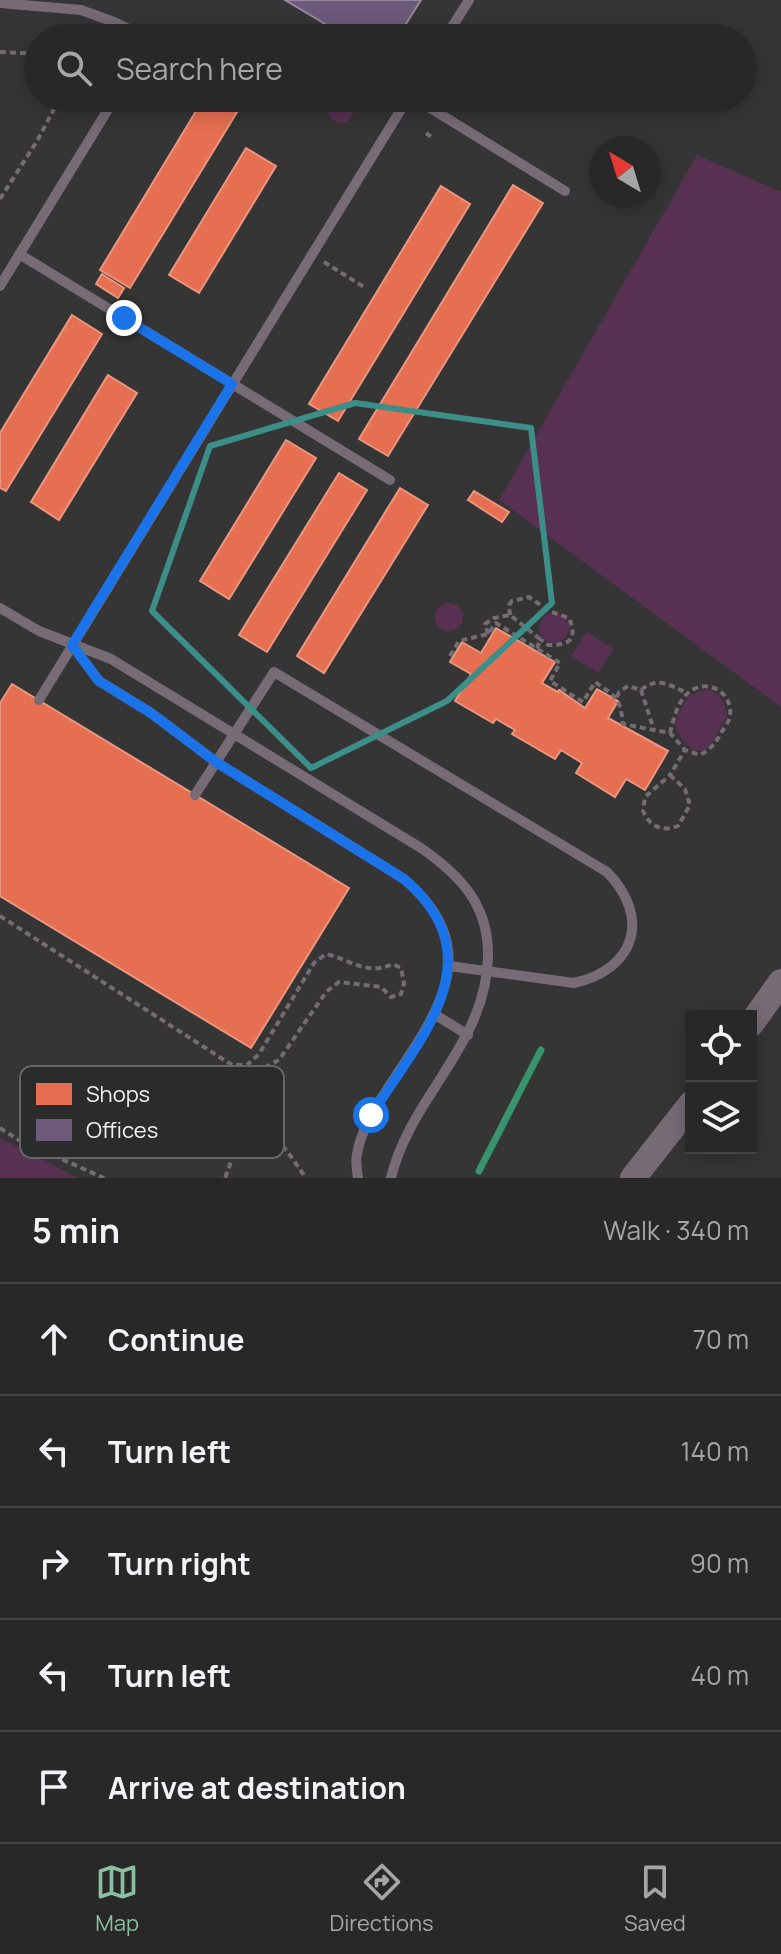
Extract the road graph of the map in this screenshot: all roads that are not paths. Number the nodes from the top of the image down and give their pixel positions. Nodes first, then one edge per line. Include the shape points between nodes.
1 (469, 0) edge
2 (0, 3) edge
3 (118, 24) edge
4 (454, 24) edge
5 (106, 112) edge
6 (402, 112) edge
7 (434, 112) edge
8 (565, 191) dead end
9 (19, 254) junction
10 (0, 286) edge
11 (232, 384) junction
12 (390, 480) dead end
13 (0, 608) edge
14 (72, 645) junction
15 (39, 700) dead end
16 (234, 734) junction
17 (216, 762) junction
18 (195, 795) dead end
19 (449, 966) junction
20 (488, 972) junction
21 (781, 982) edge
22 (434, 1014) junction
23 (757, 1016) edge
24 (468, 1035) junction
25 (685, 1112) edge
26 (358, 1178) edge
27 (391, 1178) edge
28 (633, 1178) edge

1 - 4 lane
2 - 3 lane via 81,10
5 - 9 lane
6 - 11 lane
7 - 8 lane
9 - 10 lane
9 - 11 lane
11 - 12 lane
11 - 14 lane
13 - 14 lane
14 - 15 lane
14 - 16 lane via 111,659
14 - 17 lane via 99,681
16 - 17 lane
16 - 20 lane via 452,870 483,920
16 - 20 lane via 274,672 607,872 621,886 631,907 633,931 626,951 593,979 574,983
17 - 18 lane
17 - 19 lane via 424,896 443,929
19 - 20 lane
19 - 22 lane
20 - 24 lane
21 - 23 street
22 - 24 lane
22 - 26 lane via 371,1115 356,1155
24 - 27 lane via 400,1147
25 - 28 street

